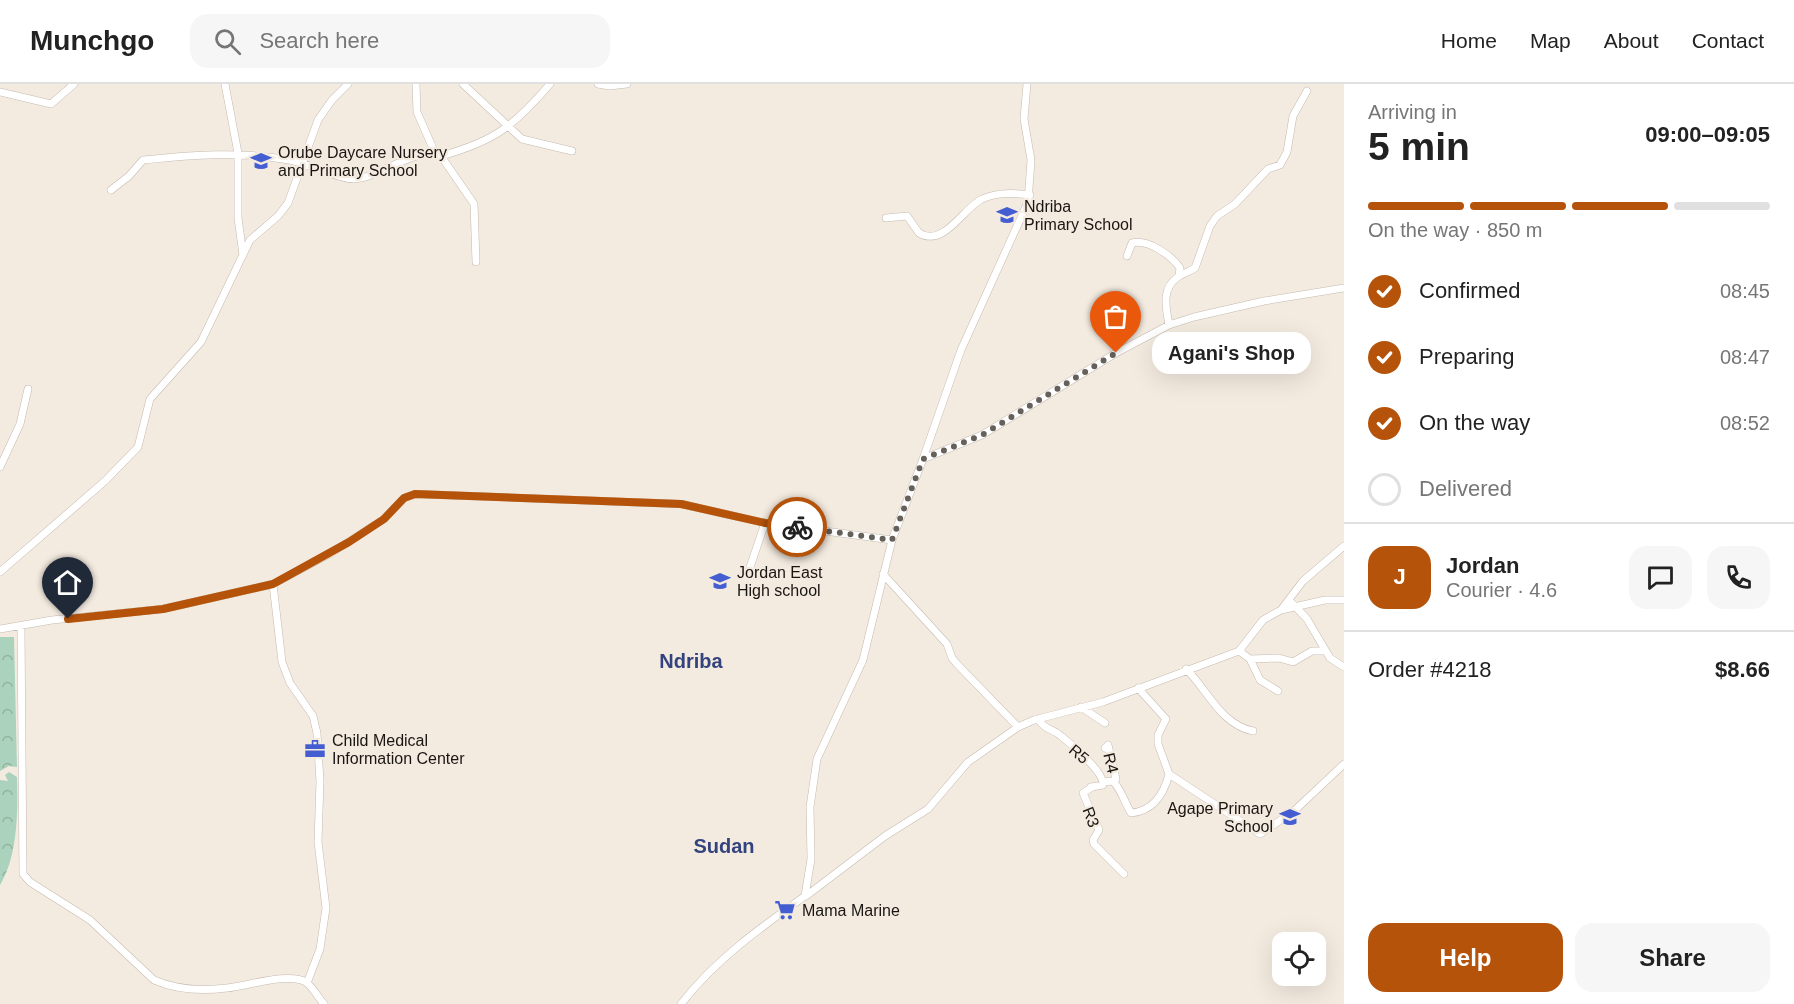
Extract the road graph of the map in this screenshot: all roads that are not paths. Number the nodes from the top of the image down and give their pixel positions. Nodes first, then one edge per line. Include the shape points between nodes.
1 (74, 84) edge
2 (225, 84) edge
3 (348, 84) edge
4 (416, 84) edge
5 (463, 84) edge
6 (550, 84) edge
7 (598, 84) edge
8 (627, 84) edge
9 (1027, 84) edge
10 (1307, 91) dead end
11 (0, 92) edge
12 (508, 128) junction
13 (572, 151) dead end
14 (238, 153) junction
15 (438, 155) junction
16 (304, 163) junction
17 (111, 190) dead end
18 (1030, 195) junction
19 (886, 218) dead end
20 (243, 255) junction
21 (1127, 256) dead end
22 (476, 262) dead end
23 (1179, 276) junction
24 (1344, 288) edge
25 (1169, 326) junction
26 (28, 389) dead end
27 (923, 459) junction
28 (0, 467) edge
29 (765, 523) junction
30 (892, 540) junction
31 (1344, 546) edge
32 (1, 568) edge
33 (748, 573) dead end
34 (883, 574) junction
35 (273, 584) junction
36 (1289, 600) junction
37 (1344, 600) edge
38 (1297, 608) junction
39 (1281, 610) junction
40 (21, 626) junction
41 (0, 629) edge
42 (1239, 651) junction
43 (1326, 651) junction
44 (1250, 659) junction
45 (1344, 667) edge
46 (1186, 669) junction
47 (1138, 688) junction
48 (1278, 692) dead end
49 (1082, 707) junction
50 (1038, 719) junction
51 (1105, 723) dead end
52 (1018, 727) junction
53 (1252, 731) dead end
54 (1105, 748) dead end
55 (1344, 764) edge
56 (1168, 774) junction
57 (1108, 782) junction
58 (1091, 787) joint
59 (1124, 874) dead end
60 (805, 896) junction
61 (307, 983) junction
62 (324, 1004) edge
63 (681, 1004) edge

1 - 11 street via 51,104
2 - 14 street
3 - 16 street via 318,120
4 - 15 street via 417,112
5 - 12 street
6 - 12 street
7 - 8 street
9 - 18 street via 1024,119 1031,160
10 - 23 street via 1293,116 1287,152 1280,165 1268,169 1235,204 1217,216 1195,268
12 - 13 street via 530,142
12 - 15 street via 484,142
14 - 16 street
14 - 17 street via 142,160
14 - 20 street via 238,218
15 - 16 street via 419,156 357,179
15 - 22 street via 474,204
16 - 20 street via 284,210 254,234
18 - 19 street via 1005,193 987,197 969,207 949,229 933,236 920,233 907,216
18 - 27 street via 961,350
20 - 32 street via 201,342 150,399 138,447 82,501
21 - 23 street via 1132,243 1143,243 1173,259 1180,268
23 - 25 street via 1167,288 1165,298
24 - 25 street via 1264,301
25 - 27 street via 1116,353 982,435
26 - 28 street via 20,424
27 - 30 street
29 - 30 street
29 - 33 street
29 - 35 street via 681,504 415,494 404,498 384,519 349,542
30 - 34 street
31 - 36 street via 1303,581
34 - 52 street via 947,644 957,664
34 - 60 street via 863,660 824,741 812,779 811,859
35 - 40 street via 163,609
35 - 61 street via 282,662 290,683 313,716 317,733 318,842 326,908 320,949
36 - 38 street
36 - 39 street
37 - 38 street via 1325,600
38 - 39 street
38 - 43 street
39 - 42 street via 1263,620
40 - 41 street
40 - 61 street via 23,874 90,920 154,980 165,985 198,990 286,980
42 - 44 street
42 - 46 street
43 - 44 street via 1311,651 1293,662 1279,658
43 - 45 street
44 - 48 street via 1260,680
46 - 47 street
46 - 53 street via 1204,687 1206,696 1238,727
47 - 49 street
47 - 56 street via 1166,719 1158,744
49 - 50 street
49 - 51 street
50 - 52 street
50 - 57 street, R5 via 1047,730 1060,734 1084,759 1090,760
52 - 60 street via 968,762 927,809
54 - 57 street, R4 via 1108,745 1116,779
55 - 56 street via 1294,811 1260,834
56 - 57 street via 1167,786 1153,805 1131,813 1122,790
57 - 58 street, R5
58 - 59 street, R3 via 1083,793 1100,830 1094,844
60 - 63 street via 756,931 703,978
61 - 62 street

